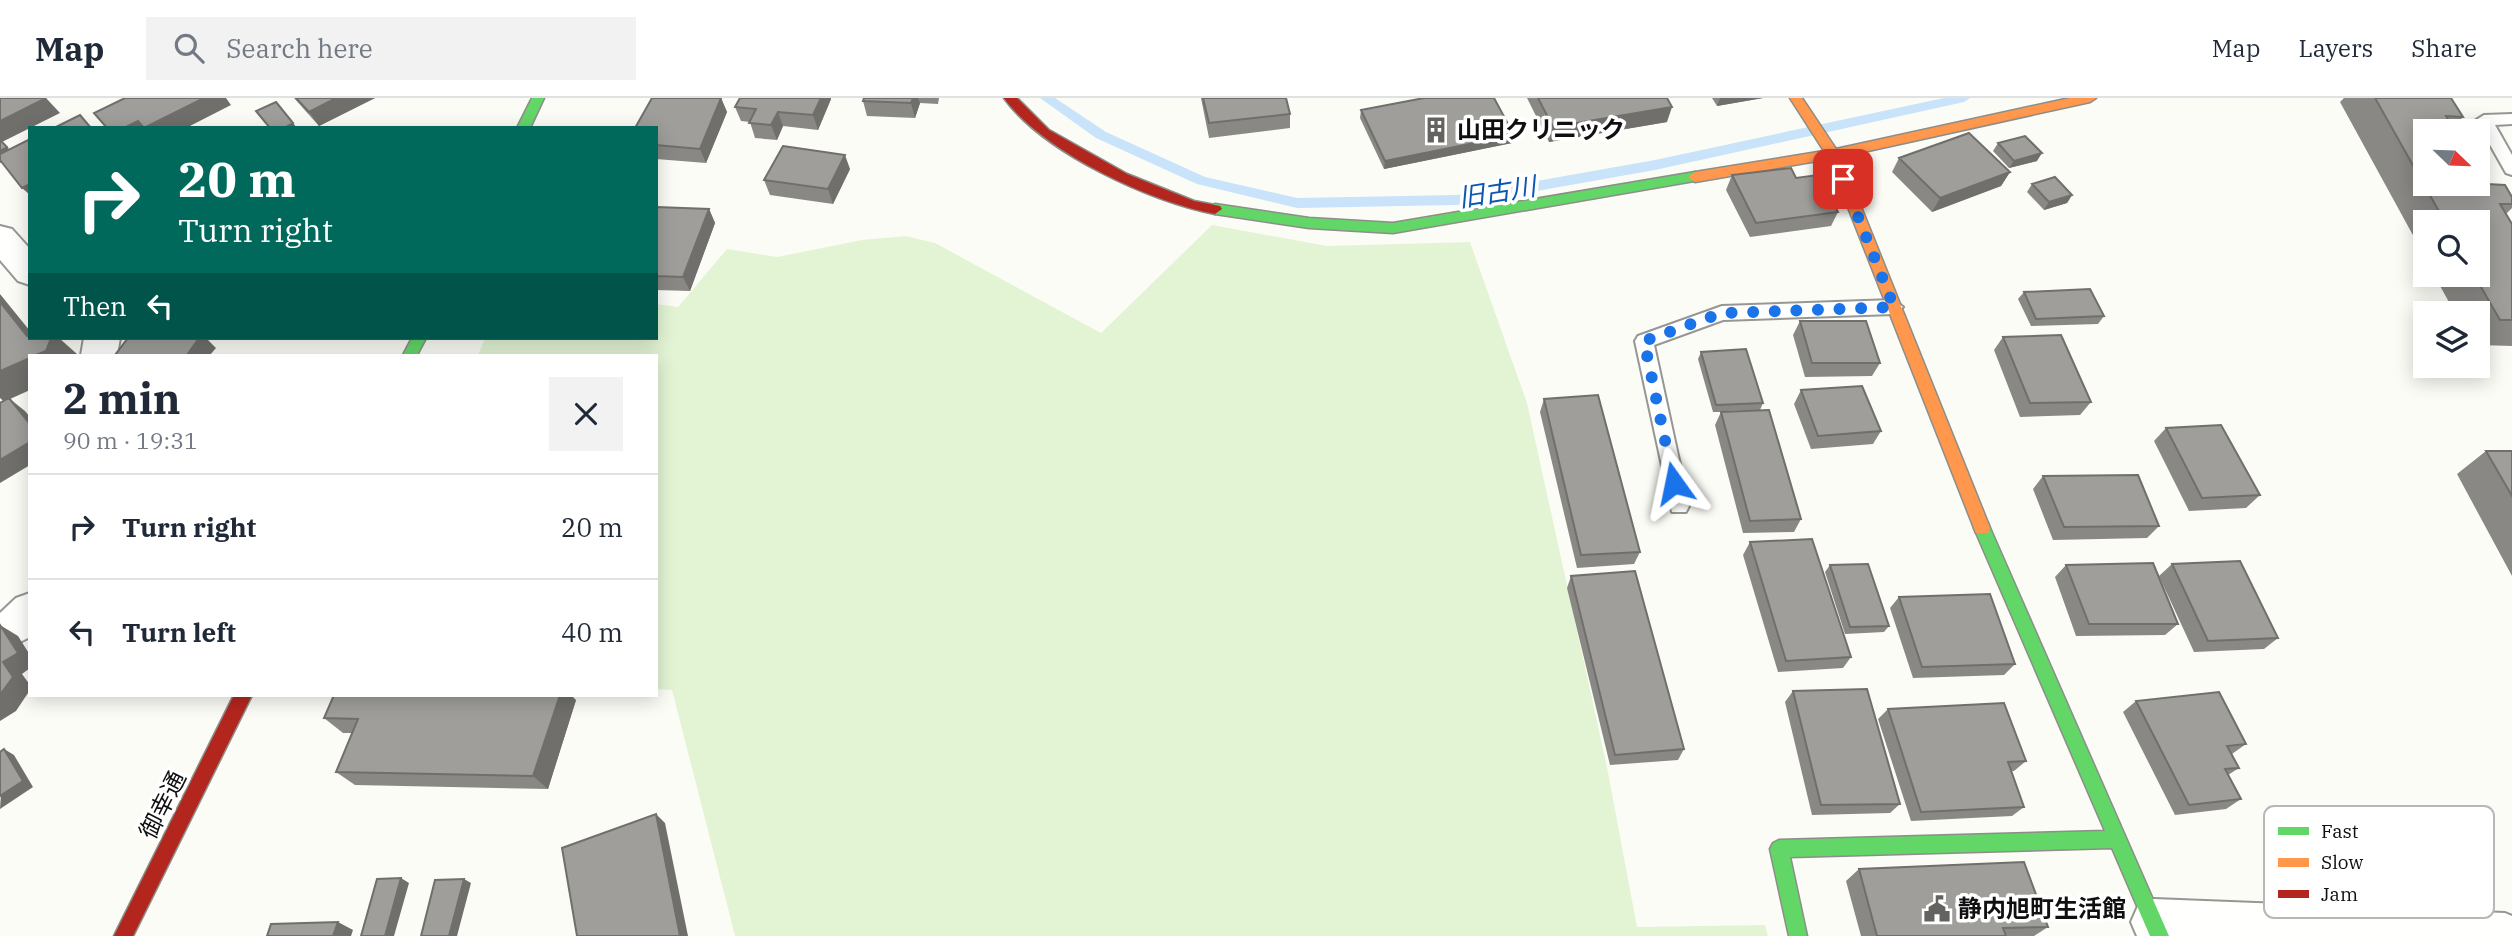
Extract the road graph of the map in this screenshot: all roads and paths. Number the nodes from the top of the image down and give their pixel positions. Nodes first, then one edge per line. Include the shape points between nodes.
1 (538, 98) edge
2 (1010, 98) edge
3 (1796, 98) edge
4 (2090, 98) edge
5 (2512, 119) edge
6 (524, 126) edge
7 (1828, 147) junction
8 (2512, 169) edge
9 (0, 238) edge
10 (28, 270) edge
11 (1894, 307) junction
12 (1679, 506) dead end
13 (28, 612) edge
14 (0, 634) edge
15 (242, 697) edge
16 (2118, 839) junction
17 (2157, 929) edge
18 (122, 936) edge
19 (1798, 936) edge
20 (2505, 936) edge

1 - 6 street
2 - 7 street via 1044,133 1122,177 1192,205 1309,223 1393,228
3 - 7 street
4 - 7 street
5 - 8 lane via 2484,120
7 - 11 street
9 - 10 street
11 - 12 lane via 1722,313 1644,341
11 - 16 street via 1986,537
13 - 14 street
15 - 18 street, 御幸通
16 - 17 street
16 - 19 street via 1779,849
17 - 20 street

